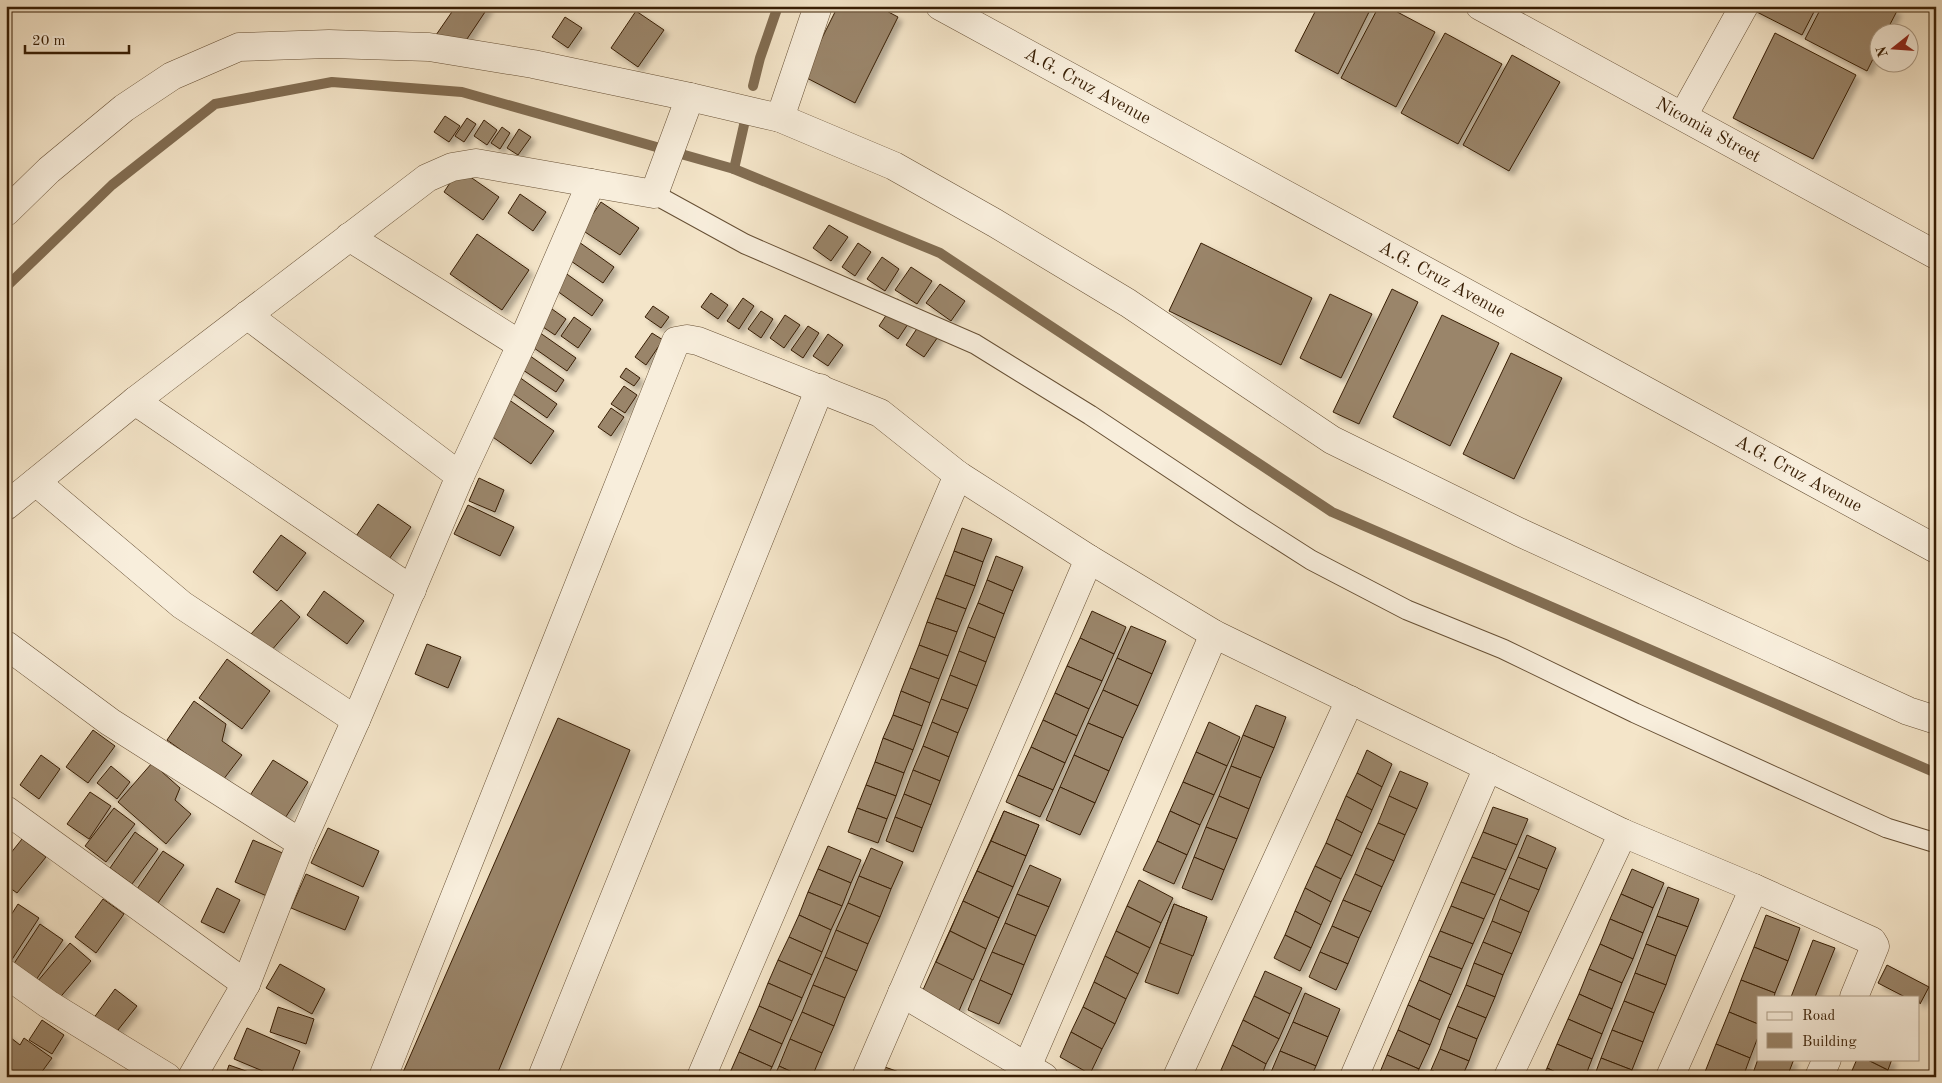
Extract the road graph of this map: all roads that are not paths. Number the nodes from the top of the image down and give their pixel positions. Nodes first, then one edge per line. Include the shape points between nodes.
1 (818, 6) edge
2 (1480, 6) edge
3 (1744, 6) edge
4 (947, 8) edge
5 (690, 97) junction
6 (1683, 116) junction
7 (780, 118) junction
8 (591, 183) junction
9 (656, 190) junction
10 (6, 212) edge
11 (349, 237) junction
12 (1936, 255) edge
13 (247, 315) junction
14 (521, 345) junction
15 (820, 388) junction
16 (135, 401) junction
17 (958, 475) junction
18 (460, 476) junction
19 (36, 482) junction
20 (6, 506) edge
21 (1936, 549) edge
22 (1089, 559) junction
23 (412, 590) junction
24 (1214, 634) junction
25 (6, 644) edge
26 (1350, 700) junction
27 (356, 720) junction
28 (1936, 720) edge
29 (1488, 767) junction
30 (6, 810) edge
31 (1623, 833) junction
32 (301, 843) junction
33 (1936, 843) edge
34 (1754, 888) junction
35 (6, 974) edge
36 (246, 984) junction
37 (902, 993) junction
38 (1854, 996) edge
39 (1827, 1060) edge
40 (1036, 1072) edge
41 (168, 1077) edge
42 (192, 1077) edge
43 (383, 1077) edge
44 (542, 1077) edge
45 (701, 1077) edge
46 (866, 1077) edge
47 (1177, 1077) edge
48 (1354, 1077) edge
49 (1508, 1077) edge
50 (1670, 1077) edge
51 (1819, 1077) edge

1 - 7 street
2 - 6 street, Nicomia Street
3 - 6 street
4 - 21 street, A.G. Cruz Avenue
5 - 7 street
5 - 9 street
5 - 10 street via 533,64 429,47 329,44 238,47 172,76 124,108 49,170
6 - 12 street, Nicomia Street
7 - 28 street via 894,166 995,223 1128,303 1332,440 1519,532 1908,711
8 - 9 street
8 - 11 street via 476,163 452,167 427,178
8 - 14 street
9 - 33 lane via 745,244 975,344 1304,555 1406,610 1504,650 1888,828
11 - 13 street
11 - 14 street
13 - 16 street
13 - 18 street
14 - 18 street
15 - 17 street via 880,413
15 - 43 street via 698,341 676,341
15 - 44 street
16 - 19 street
16 - 23 street
17 - 22 street
17 - 45 street
18 - 23 street
19 - 20 street
19 - 27 street via 182,605
22 - 24 street
22 - 37 street
23 - 27 street
24 - 26 street
24 - 40 street
25 - 32 street via 110,722
26 - 29 street
26 - 47 street
27 - 32 street
29 - 31 street
29 - 48 street
30 - 36 street
31 - 34 street
31 - 49 street
32 - 36 street
34 - 38 street via 1874,943
34 - 50 street
35 - 41 street via 48,1004
36 - 42 street
37 - 40 street
37 - 46 street
39 - 51 street

